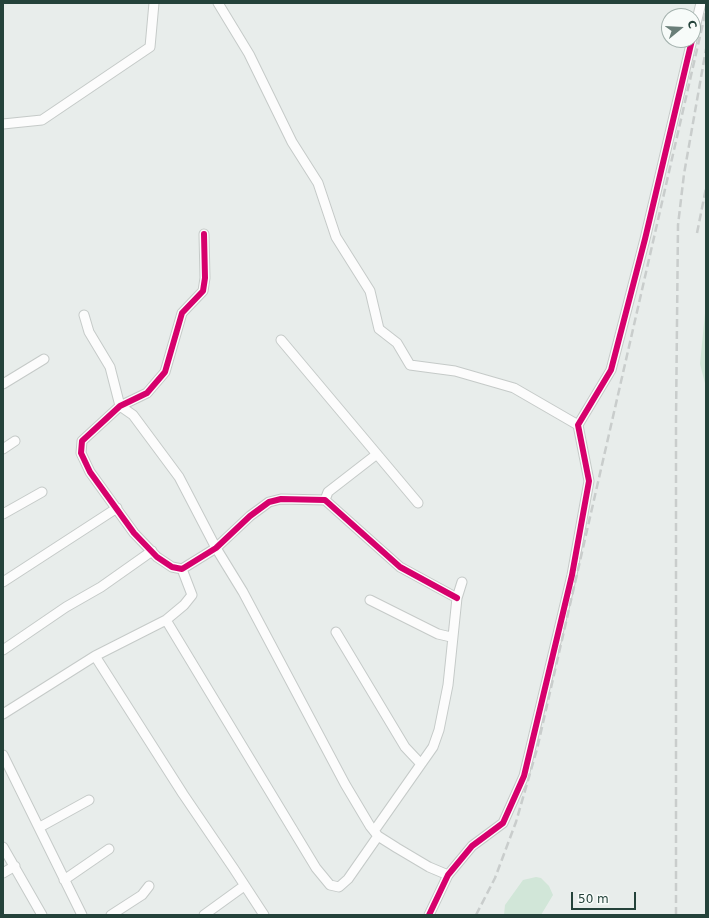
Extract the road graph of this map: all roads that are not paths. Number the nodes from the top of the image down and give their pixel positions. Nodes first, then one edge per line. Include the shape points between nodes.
1 (154, 3) edge
2 (218, 3) edge
3 (690, 48) edge
4 (3, 124) edge
5 (204, 234) dead end
6 (84, 315) dead end
7 (282, 340) dead end
8 (44, 358) dead end
9 (3, 384) edge
10 (120, 406) junction
11 (578, 425) junction
12 (15, 441) dead end
13 (3, 449) edge
14 (377, 454) junction
15 (42, 492) dead end
16 (325, 500) junction
17 (418, 502) dead end
18 (117, 508) junction
19 (3, 514) edge
20 (216, 548) junction
21 (152, 551) junction
22 (182, 569) junction
23 (3, 582) edge
24 (462, 582) dead end
25 (457, 598) junction
26 (370, 600) dead end
27 (166, 620) junction
28 (336, 632) dead end
29 (451, 637) junction
30 (3, 650) edge
31 (95, 656) junction
32 (3, 714) edge
33 (3, 755) edge
34 (421, 764) junction
35 (89, 800) dead end
36 (40, 827) junction
37 (376, 834) junction
38 (3, 847) edge
39 (109, 849) dead end
40 (15, 866) junction
41 (3, 873) edge
42 (448, 875) junction
43 (64, 880) junction
44 (149, 886) dead end
45 (244, 886) junction
46 (42, 915) edge
47 (82, 915) edge
48 (111, 915) edge
49 (204, 915) edge
50 (264, 915) edge
51 (429, 915) edge

1 - 4 street via 150,47 42,120
2 - 11 street via 249,54 292,142 318,183 336,237 370,291 379,329 397,343 410,365 455,371 514,388
3 - 11 street via 611,370
5 - 10 street via 203,291 182,313 165,372 146,393
6 - 10 street via 89,332 110,367
7 - 14 street
8 - 9 street
10 - 18 street via 82,440 81,453 90,472
10 - 20 street via 133,415 179,477
11 - 42 street via 589,481 572,574 524,776 503,823 472,846
12 - 13 street
14 - 16 street via 328,492
14 - 17 street
15 - 19 street
16 - 20 street via 281,499 269,502
16 - 25 street via 400,566
18 - 21 street via 134,533
18 - 23 street
20 - 22 street
20 - 37 street via 243,592 345,784
21 - 22 street via 172,566
21 - 30 street
22 - 27 street via 192,595
24 - 25 street
25 - 29 street
26 - 29 street via 438,634
27 - 31 street
27 - 37 street via 316,868 330,885 339,887 348,879
28 - 34 street via 405,747
29 - 34 street via 452,658 439,730 433,747
31 - 32 street
31 - 45 street
33 - 36 street
34 - 37 street
35 - 36 street
36 - 43 street
37 - 42 street via 429,867
38 - 40 street
39 - 43 street
40 - 41 street
40 - 46 street
42 - 51 street
43 - 47 street
44 - 48 street via 142,895
45 - 49 street
45 - 50 street

